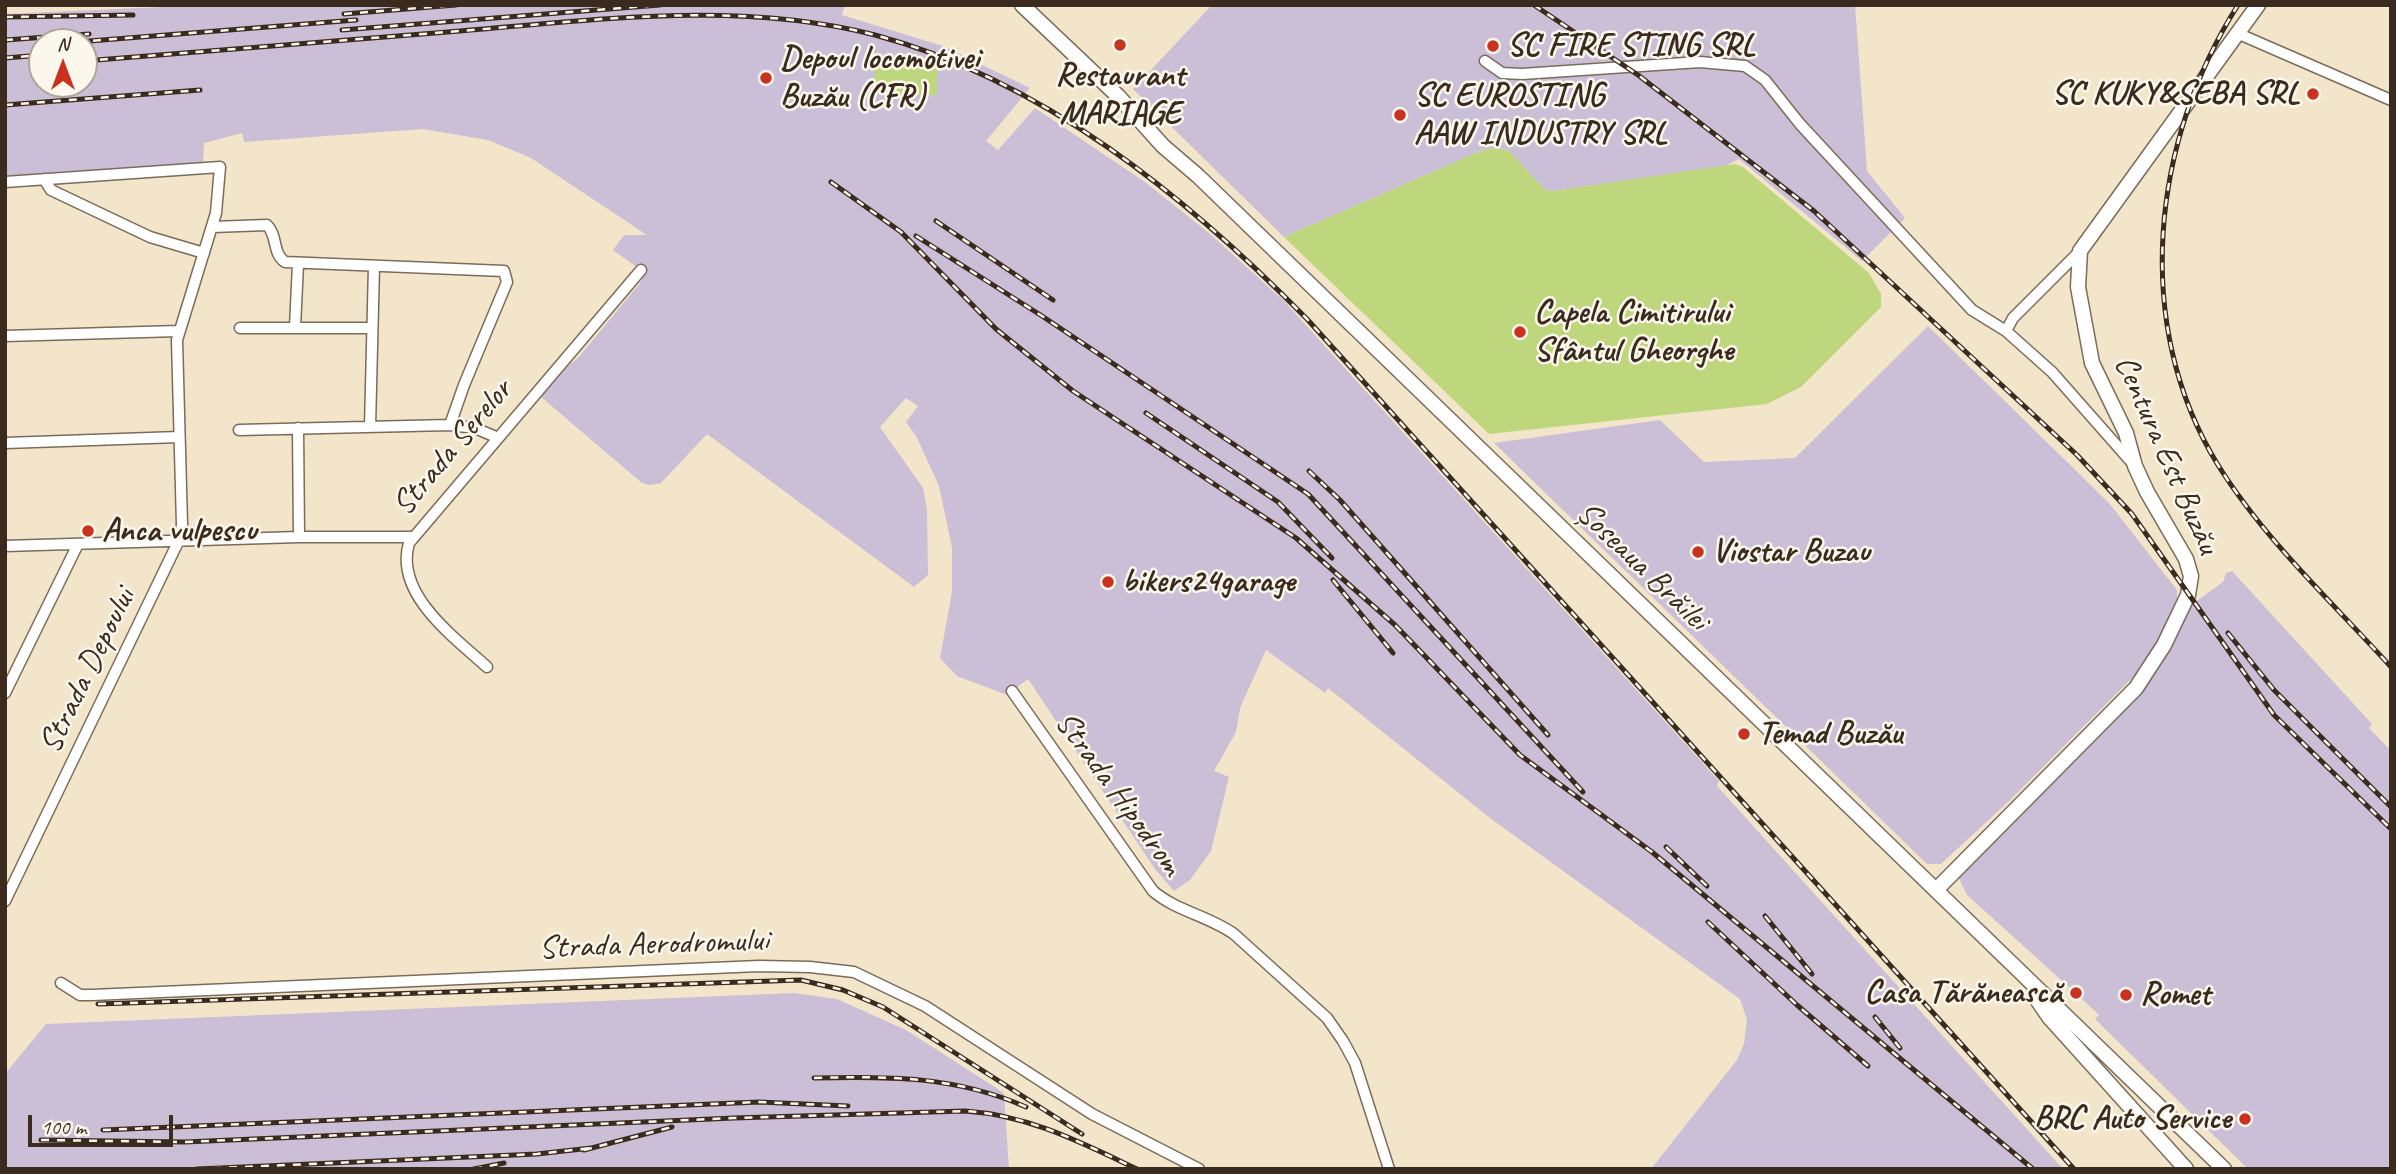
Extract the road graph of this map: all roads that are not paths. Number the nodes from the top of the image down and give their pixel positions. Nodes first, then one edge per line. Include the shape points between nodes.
1 (1022, 5) edge
2 (2258, 5) edge
3 (2239, 34) junction
4 (1485, 61) dead end
5 (2391, 100) edge
6 (44, 179) junction
7 (5, 182) edge
8 (212, 227) junction
9 (2080, 251) junction
10 (204, 253) junction
11 (298, 264) junction
12 (374, 266) junction
13 (641, 270) dead end
14 (240, 327) dead end
15 (295, 327) junction
16 (372, 328) junction
17 (178, 331) junction
18 (2006, 331) junction
19 (5, 336) edge
20 (450, 425) junction
21 (370, 427) junction
22 (298, 428) junction
23 (239, 430) dead end
24 (496, 436) junction
25 (179, 438) junction
26 (5, 443) edge
27 (2135, 466) junction
28 (299, 537) junction
29 (411, 537) junction
30 (179, 541) junction
31 (78, 544) junction
32 (5, 546) edge
33 (487, 667) dead end
34 (1012, 691) dead end
35 (5, 693) edge
36 (1936, 890) junction
37 (5, 901) edge
38 (61, 983) dead end
39 (2030, 984) junction
40 (1199, 1169) edge
41 (1389, 1169) edge
42 (2186, 1169) edge
43 (2224, 1169) edge

1 - 36 main road, Șoseaua Brăilei
2 - 3 main road
3 - 5 street
3 - 9 main road
4 - 18 street via 1502,73 1522,74 1700,62 1745,66 1783,99 1800,124 1972,310
6 - 7 street
6 - 8 street, Strada Depoului via 220,167
6 - 10 street via 51,190 116,221
8 - 10 street, Strada Depoului
8 - 11 street via 267,225 280,259
9 - 18 street via 2013,318
9 - 27 main road, Centura Est Buzău via 2078,287 2090,353 2126,433
10 - 17 street, Strada Depoului
11 - 12 street
11 - 15 street
12 - 16 street
12 - 20 street via 499,269 508,275
13 - 24 street, Strada Serelor
14 - 15 street
15 - 16 street
16 - 21 street
17 - 19 street
17 - 25 street, Strada Depoului
18 - 27 street via 2052,372
20 - 21 street
20 - 24 street
21 - 22 street
22 - 23 street
22 - 28 street
24 - 29 street, Strada Serelor
25 - 26 street
25 - 30 street, Strada Depoului
27 - 36 main road, Centura Est Buzău via 2186,559 2191,576 2185,604 2136,688
28 - 29 street
28 - 30 street
29 - 33 street, Strada Serelor via 406,557 418,600
30 - 31 street
30 - 37 street, Strada Depoului
31 - 32 street
31 - 35 street
34 - 41 street, Strada Hipodrom via 1153,891 1234,934 1327,1018 1355,1063
36 - 39 main road, Șoseaua Brăilei
38 - 40 street, Strada Aerodromului via 80,995 92,995 759,966 854,972 925,1006 1092,1114
39 - 42 main road via 2049,1017
39 - 43 main road, Șoseaua Brăilei

